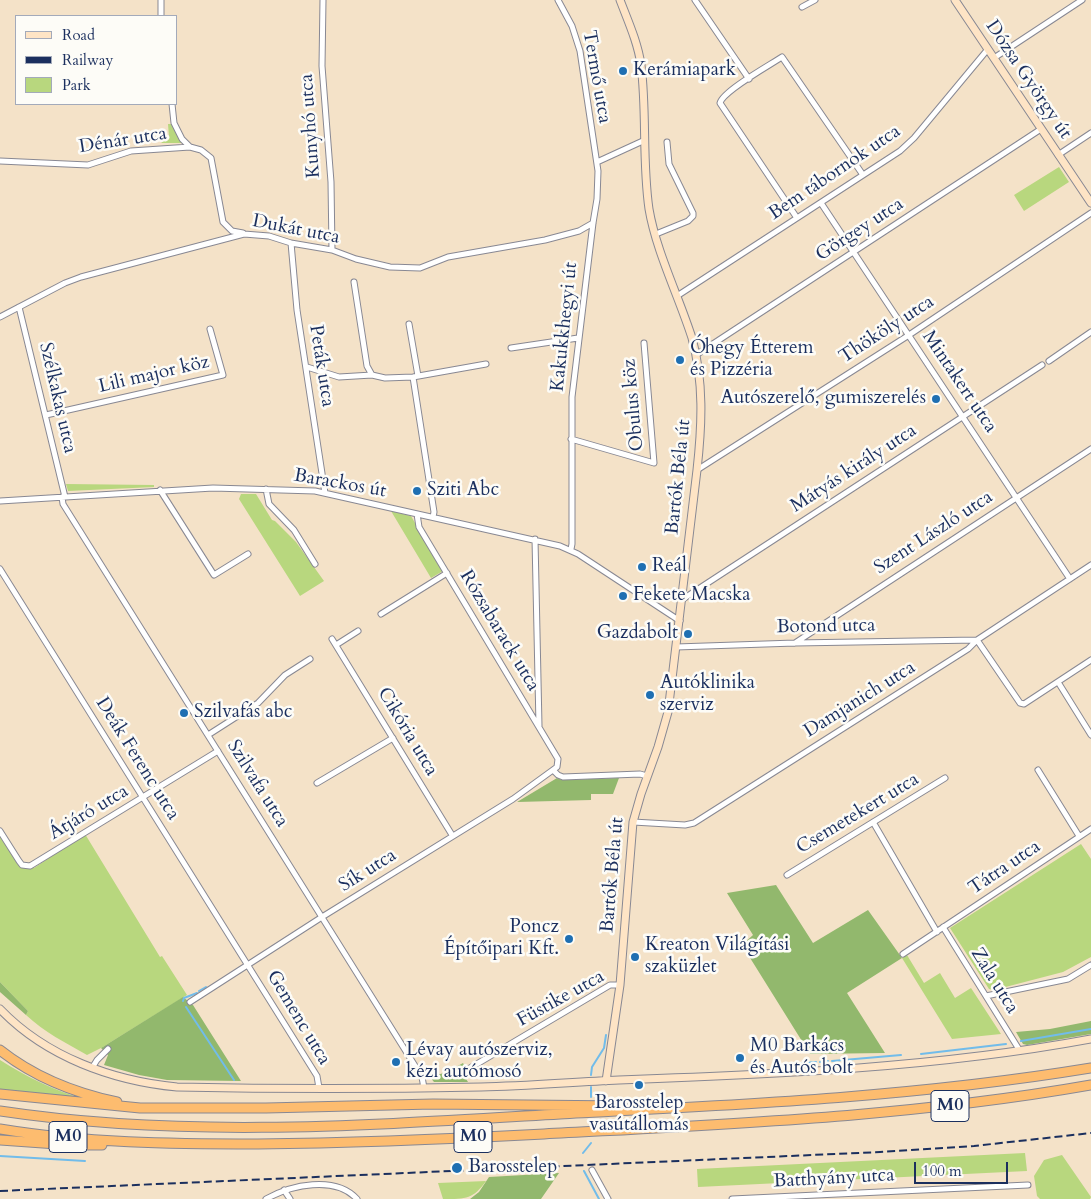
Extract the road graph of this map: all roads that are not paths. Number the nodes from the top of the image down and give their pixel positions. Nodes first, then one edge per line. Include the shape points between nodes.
1 (161, 0) edge
2 (323, 0) edge
3 (558, 0) edge
4 (620, 0) edge
5 (695, 0) edge
6 (815, 0) edge
7 (955, 0) edge
8 (1082, 0) edge
9 (802, 7) dead end
10 (162, 15) edge
11 (988, 49) junction
12 (994, 58) junction
13 (749, 79) junction
14 (172, 105) edge
15 (1041, 129) junction
16 (1091, 134) edge
17 (645, 140) junction
18 (667, 142) dead end
19 (190, 147) junction
20 (1058, 155) junction
21 (0, 161) edge
22 (597, 162) junction
23 (863, 175) junction
24 (821, 203) junction
25 (1091, 203) edge
26 (1091, 213) edge
27 (798, 218) junction
28 (593, 223) junction
29 (244, 234) junction
30 (656, 234) junction
31 (291, 243) junction
32 (332, 250) junction
33 (854, 252) junction
34 (354, 282) dead end
35 (677, 296) junction
36 (20, 306) junction
37 (0, 317) edge
38 (409, 324) dead end
39 (210, 329) dead end
40 (1091, 332) edge
41 (909, 335) junction
42 (578, 338) junction
43 (644, 344) dead end
44 (511, 348) dead end
45 (696, 356) junction
46 (1048, 361) dead end
47 (486, 364) dead end
48 (1042, 365) dead end
49 (307, 367) junction
50 (372, 375) junction
51 (416, 376) junction
52 (46, 415) junction
53 (963, 416) junction
54 (571, 439) junction
55 (1091, 449) edge
56 (698, 470) junction
57 (266, 489) junction
58 (160, 490) junction
59 (325, 492) junction
60 (1017, 496) junction
61 (63, 497) junction
62 (0, 501) edge
63 (417, 514) junction
64 (433, 517) junction
65 (535, 540) junction
66 (570, 550) junction
67 (248, 554) dead end
68 (315, 564) dead end
69 (1091, 565) edge
70 (0, 569) edge
71 (447, 573) junction
72 (1070, 579) junction
73 (683, 599) junction
74 (381, 614) dead end
75 (680, 621) junction
76 (358, 631) dead end
77 (332, 639) dead end
78 (977, 640) junction
79 (795, 643) junction
80 (336, 645) junction
81 (676, 647) junction
82 (310, 659) dead end
83 (1091, 660) edge
84 (1058, 682) junction
85 (539, 727) junction
86 (1091, 734) edge
87 (208, 735) junction
88 (392, 738) junction
89 (218, 751) junction
90 (559, 763) joint
91 (553, 770) junction
92 (1038, 770) dead end
93 (648, 776) junction
94 (945, 778) dead end
95 (317, 783) dead end
96 (143, 798) junction
97 (633, 822) junction
98 (873, 822) junction
99 (1091, 829) edge
100 (0, 831) edge
101 (452, 835) junction
102 (1079, 836) junction
103 (787, 875) dead end
104 (322, 916) junction
105 (943, 927) junction
106 (936, 932) junction
107 (903, 954) dead end
108 (1091, 965) edge
109 (248, 966) junction
110 (620, 985) junction
111 (986, 996) junction
112 (190, 1002) dead end
113 (0, 1009) edge
114 (1091, 1038) edge
115 (108, 1049) dead end
116 (0, 1050) edge
117 (1020, 1051) junction
118 (92, 1068) junction
119 (1091, 1068) edge
120 (465, 1071) dead end
121 (606, 1081) junction
122 (1091, 1085) edge
123 (319, 1088) junction
124 (424, 1088) junction
125 (0, 1094) edge
126 (174, 1109) junction
127 (658, 1109) junction
128 (0, 1111) edge
129 (0, 1129) edge
130 (0, 1140) edge
131 (137, 1142) junction
132 (592, 1170) dead end
133 (1028, 1185) dead end
134 (284, 1190) junction
135 (896, 1192) junction
136 (897, 1198) edge
137 (266, 1199) edge
138 (290, 1199) edge
139 (357, 1199) edge
140 (608, 1199) edge
141 (732, 1199) edge

1 - 10 street
2 - 32 street, Kunyhó utca via 322,66
3 - 22 street, Termő utca via 577,38
4 - 17 street, Bartók Béla út via 640,63
5 - 13 street
6 - 9 street
7 - 11 street, Dózsa György út
8 - 12 street
11 - 12 street, Dózsa György út
11 - 23 street, Bem tábornok utca via 910,142
12 - 15 street, Dózsa György út
13 - 23 street via 782,57
13 - 27 street via 727,93 721,100 722,107
14 - 19 street via 174,123
15 - 20 street, Dózsa György út
15 - 33 street, Görgey utca
16 - 20 street
17 - 22 street
17 - 30 street, Bartók Béla út via 649,209
18 - 30 street via 669,164 693,216
19 - 21 street, Dénár utca via 131,151 88,165
19 - 29 street via 211,158 224,222 232,231
20 - 25 street, Dózsa György út
22 - 28 street, Kakukkhegyi út via 598,187
23 - 24 street, Bem tábornok utca
24 - 27 street, Bem tábornok utca
24 - 33 street, Mintakert utca
26 - 41 street, Thököly utca
27 - 35 street, Bem tábornok utca
28 - 32 street, Dukát utca via 579,232 448,257 420,268 390,267
28 - 42 street, Kakukkhegyi út
29 - 31 street, Dukát utca via 269,236
29 - 36 street, Dukát utca via 81,277
30 - 35 street, Bartók Béla út
31 - 32 street, Dukát utca
31 - 49 street, Peták utca via 297,310
33 - 41 street, Mintakert utca
33 - 45 street, Görgey utca
34 - 50 street via 367,366
35 - 45 street, Bartók Béla út
36 - 37 street, Dukát utca
36 - 52 street, Szélkakas utca
38 - 51 street
39 - 52 street, Lili major köz via 223,375
40 - 46 street
41 - 53 street, Mintakert utca
41 - 56 street, Thököly utca
42 - 44 street
42 - 54 street, Kakukkhegyi út
43 - 54 street, Obulus köz via 654,464
45 - 56 street, Bartók Béla út via 702,405
47 - 51 street
48 - 53 street, Mátyás király utca
49 - 50 street via 339,377
49 - 59 street, Peták utca
50 - 51 street via 385,378
51 - 64 street
52 - 61 street, Szélkakas utca
53 - 60 street, Mintakert utca
53 - 73 street, Mátyás király utca
54 - 66 street, Kakukkhegyi út
55 - 60 street, Szent László utca
56 - 73 street, Bartók Béla út
57 - 58 street, Barackos út
57 - 59 street, Barackos út
57 - 68 street via 269,504 294,530
58 - 61 street, Barackos út
58 - 67 street via 214,575
59 - 63 street, Barackos út
60 - 72 street, Mintakert utca
60 - 79 street, Szent László utca
61 - 62 street, Barackos út
61 - 87 street, Szilvafa utca via 63,504
63 - 64 street, Barackos út
63 - 71 street, Rózsabarack utca via 419,527
64 - 65 street, Barackos út
65 - 66 street, Barackos út
65 - 85 street
66 - 75 street, Barackos út
69 - 72 street, Damjanich utca
70 - 96 street, Deák Ferenc utca
71 - 74 street
71 - 85 street, Rózsabarack utca
72 - 78 street, Damjanich utca
73 - 75 street, Bartók Béla út
75 - 81 street, Bartók Béla út
76 - 80 street
77 - 80 street, Cikória utca
78 - 79 street, Botond utca
78 - 84 street via 1020,703 1024,704
78 - 97 street, Damjanich utca via 968,649 694,823
79 - 81 street, Botond utca
80 - 88 street, Cikória utca
81 - 93 street, Bartók Béla út via 668,712
82 - 87 street via 285,675 258,703
83 - 84 street
84 - 86 street
85 - 90 street, Rózsabarack utca
87 - 89 street, Szilvafa utca
88 - 95 street
88 - 101 street, Cikória utca
89 - 96 street, Átjáró utca
89 - 104 street, Szilvafa utca
90 - 91 street, Sík utca
91 - 93 street via 558,776
91 - 101 street, Sík utca via 513,800
92 - 102 street
93 - 97 street, Bartók Béla út
94 - 98 street, Csemetekert utca
96 - 100 street, Átjáró utca via 35,864 26,866 19,862
96 - 109 street, Deák Ferenc utca
97 - 110 street, Bartók Béla út
98 - 103 street, Csemetekert utca
98 - 106 street
99 - 102 street, Tátra utca
101 - 104 street, Sík utca
102 - 105 street, Tátra utca
104 - 109 street, Sík utca
104 - 124 street, Szilvafa utca via 422,1077
105 - 106 street, Tátra utca
105 - 111 street, Zala utca
106 - 107 street
108 - 111 street via 1068,979
109 - 112 street, Sík utca
109 - 123 street, Gemenc utca via 317,1076
110 - 120 street, Füstike utca via 610,985
110 - 121 street, Bartók Béla út
111 - 117 street, Zala utca
113 - 118 street via 49,1047
114 - 117 street
115 - 118 street
116 - 126 highway via 64,1087 116,1101
117 - 121 street via 839,1069
118 - 123 street via 135,1081 177,1087
119 - 127 highway, M0 via 898,1093
121 - 124 street
122 - 131 highway, M0 via 952,1106 764,1122 385,1141
123 - 124 street
125 - 126 highway via 131,1108
126 - 127 highway via 495,1104
127 - 128 highway, M0 via 449,1121 253,1126 130,1125
129 - 131 highway, M0
130 - 131 highway via 71,1145
132 - 140 street
133 - 135 street, Batthyány utca
134 - 137 street
134 - 138 street
134 - 139 street via 333,1186 348,1191
135 - 136 street
135 - 141 street, Batthyány utca

